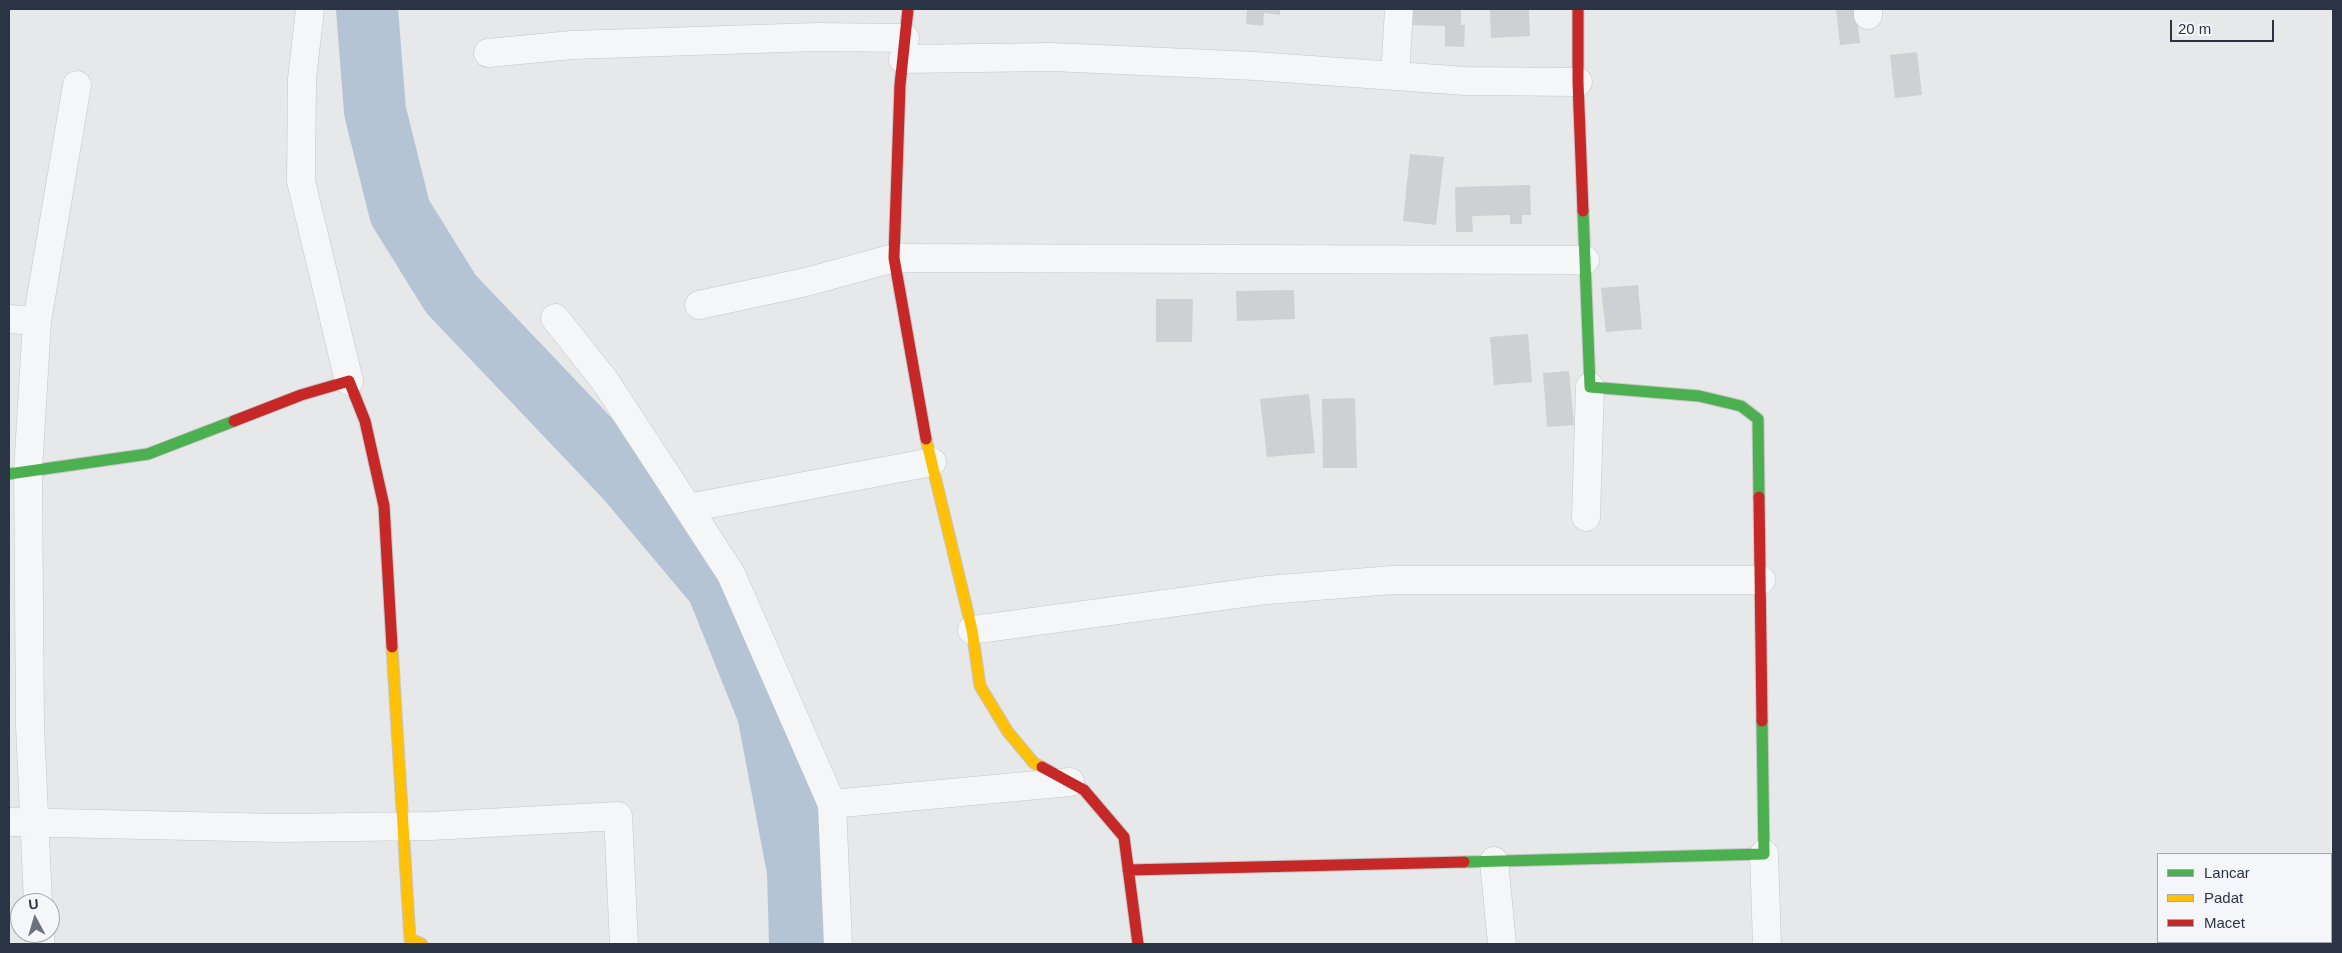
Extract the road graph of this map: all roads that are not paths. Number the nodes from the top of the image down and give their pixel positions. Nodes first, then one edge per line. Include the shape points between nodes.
1 (310, 9) edge
2 (908, 9) edge
3 (1398, 9) edge
4 (1578, 9) edge
5 (904, 48) junction
6 (488, 54) dead end
7 (1394, 76) junction
8 (1578, 82) junction
9 (77, 85) dead end
10 (894, 258) junction
11 (1585, 260) junction
12 (699, 305) dead end
13 (555, 318) dead end
14 (9, 319) edge
15 (38, 321) junction
16 (349, 381) junction
17 (1590, 387) junction
18 (932, 462) junction
19 (18, 473) edge
20 (688, 508) junction
21 (1586, 516) dead end
22 (1761, 580) junction
23 (972, 630) junction
24 (1070, 782) junction
25 (832, 804) junction
26 (21, 823) edge
27 (402, 826) junction
28 (1764, 854) junction
29 (1494, 861) junction
30 (1128, 870) junction
31 (36, 893) edge
32 (422, 944) edge
33 (624, 944) edge
34 (838, 944) edge
35 (1138, 944) edge
36 (1502, 944) edge
37 (1767, 944) edge

1 - 16 street via 302,79 301,181
2 - 5 street
3 - 7 street
4 - 8 street
5 - 6 street via 816,37 572,45
5 - 7 street
5 - 10 street via 894,201
7 - 8 street via 1466,81
8 - 11 street
9 - 15 street
10 - 11 street
10 - 12 street via 806,282
10 - 18 street
11 - 17 street
13 - 20 street via 605,381
14 - 15 street
15 - 19 street
16 - 19 street via 300,395 148,454
16 - 27 street via 365,421 384,506
17 - 21 street
17 - 22 street via 1700,396 1741,406 1758,419
18 - 20 street
18 - 23 street
19 - 26 street via 30,725
20 - 25 street via 731,574
22 - 23 street via 1393,580 1267,590
22 - 28 street
23 - 24 street via 980,686 1008,732 1034,763
24 - 25 street
24 - 30 street via 1084,790 1124,837
25 - 34 street
26 - 27 street via 280,828
26 - 31 street
27 - 32 street via 410,938
27 - 33 street via 618,816
28 - 29 street
28 - 37 street
29 - 30 street
29 - 36 street
30 - 35 street

